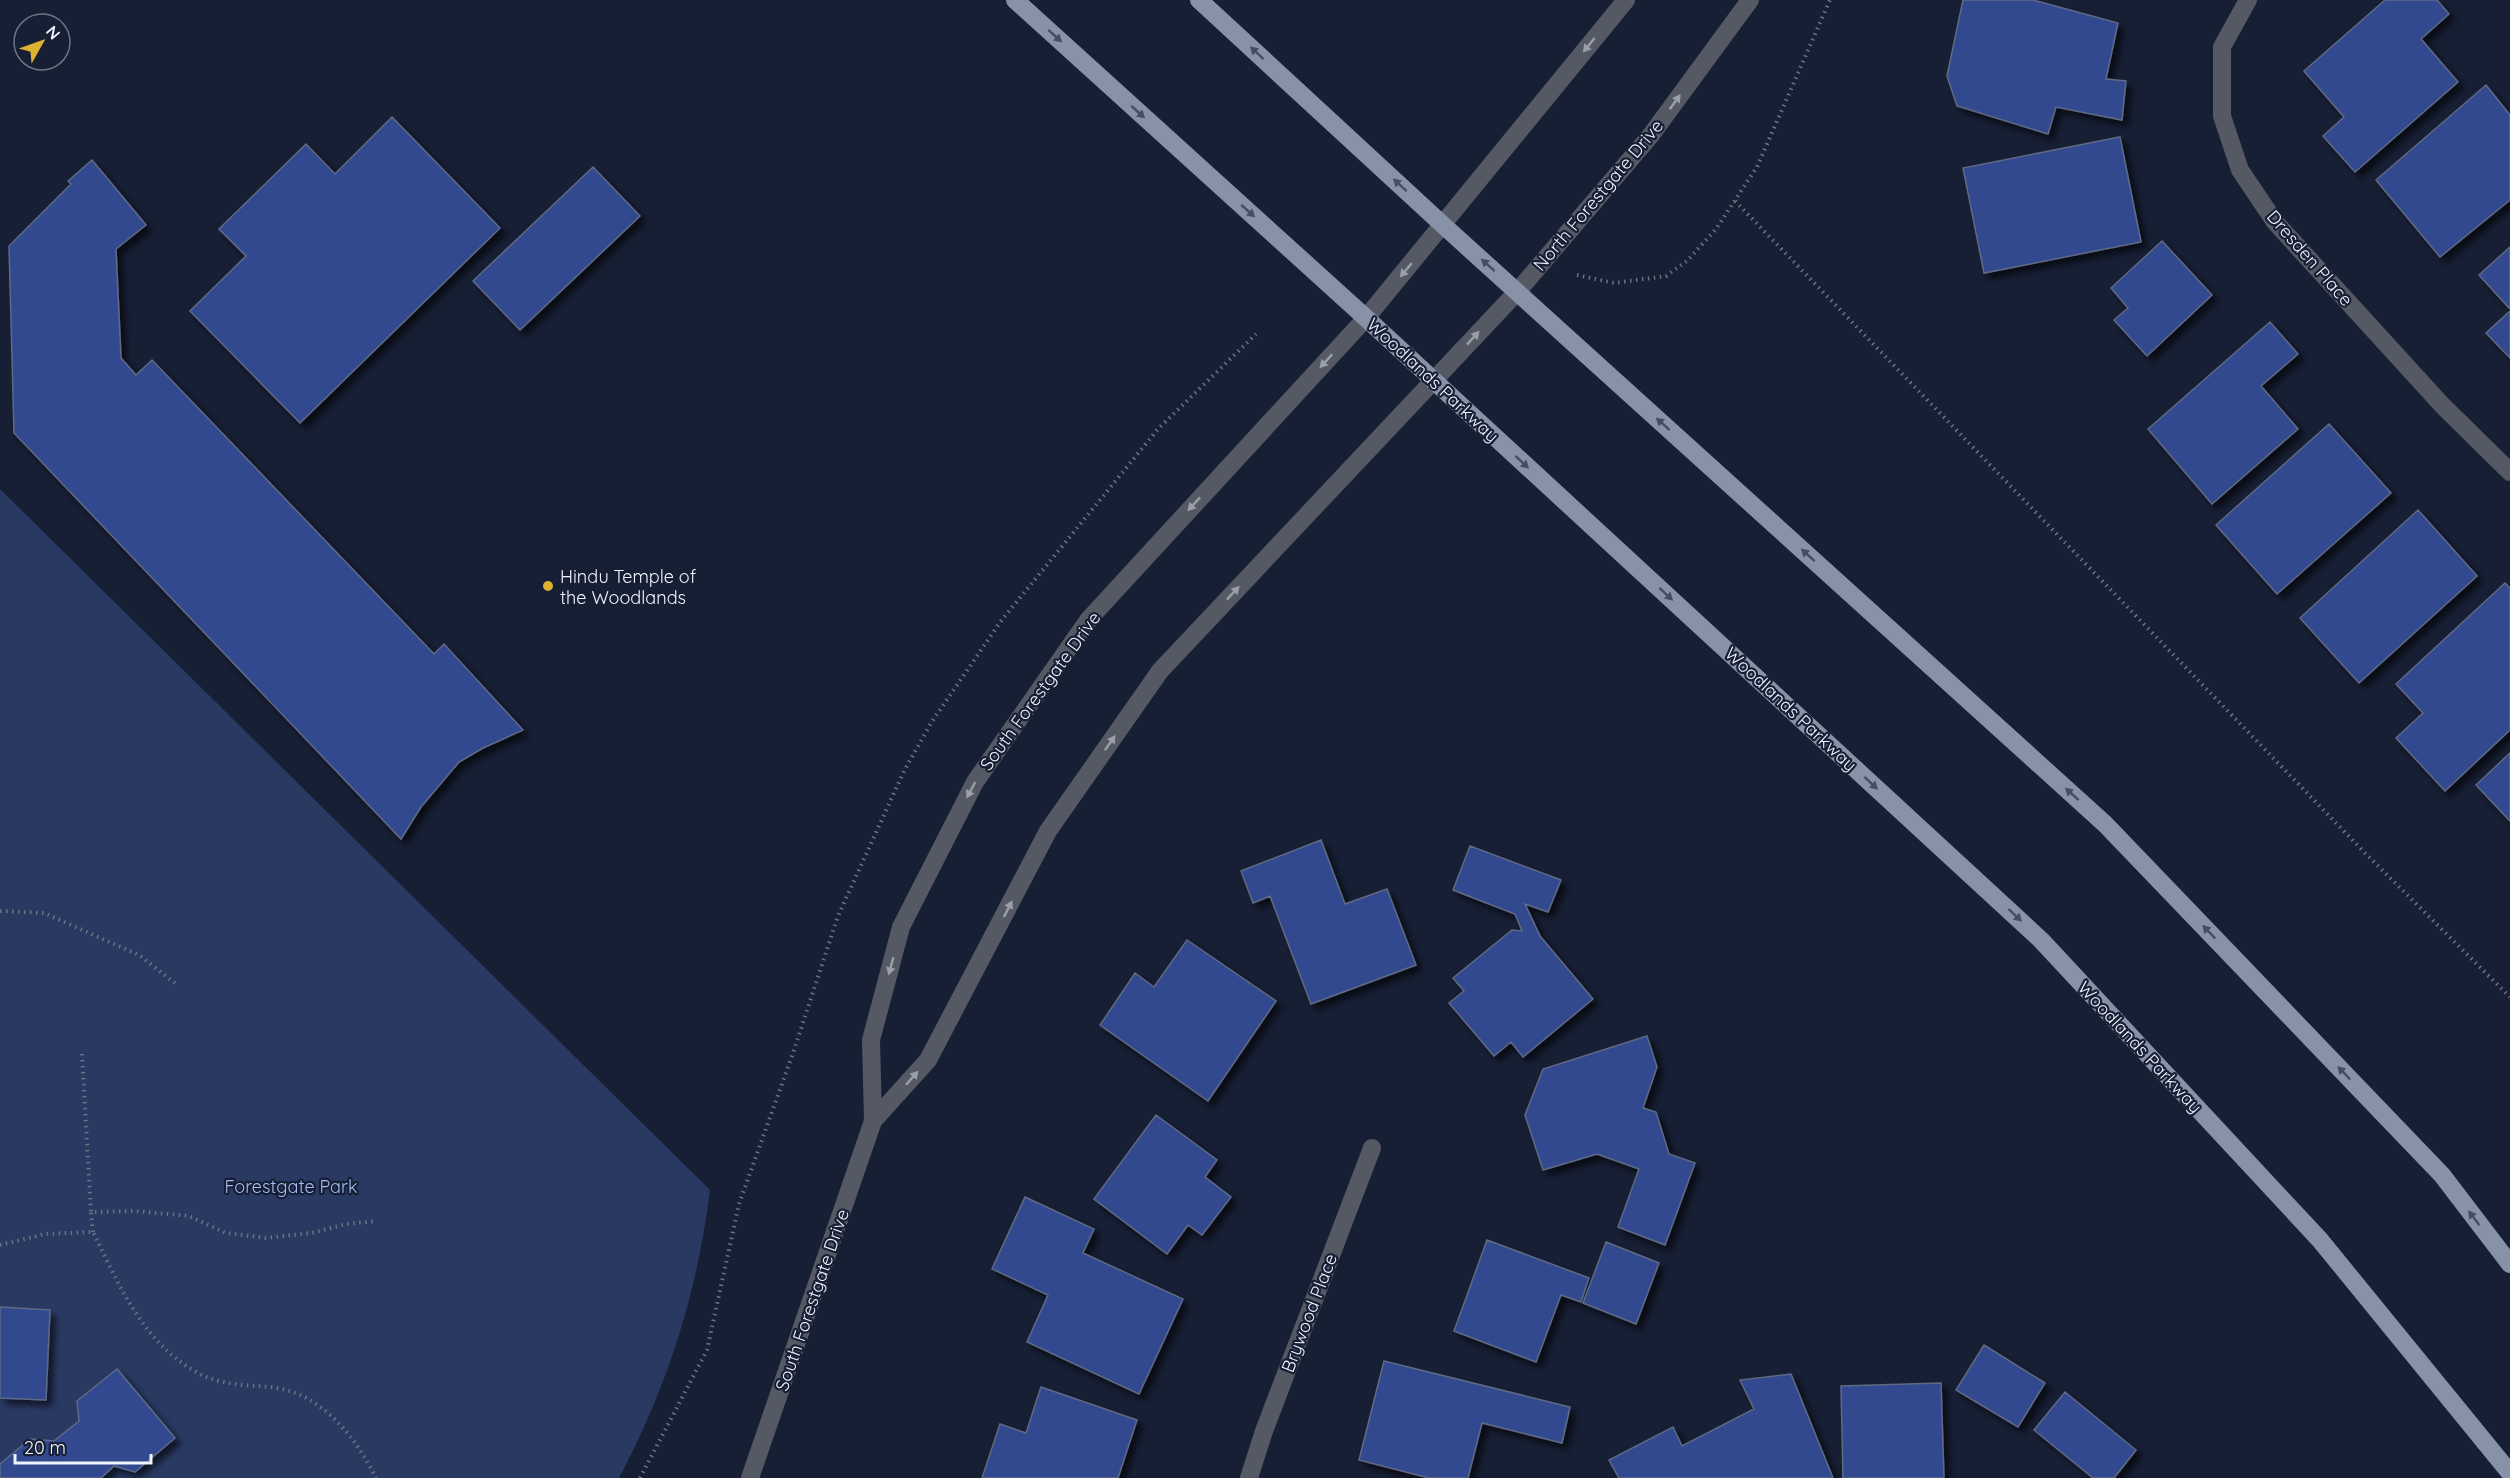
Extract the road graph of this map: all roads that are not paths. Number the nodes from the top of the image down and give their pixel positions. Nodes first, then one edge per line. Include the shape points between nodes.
1 (1015, 0) edge
2 (1199, 0) edge
3 (1626, 0) edge
4 (1750, 0) edge
5 (2248, 0) edge
6 (1443, 225) junction
7 (1517, 292) junction
8 (1366, 318) junction
9 (1433, 380) junction
10 (2510, 472) edge
11 (873, 1121) junction
12 (1372, 1148) dead end
13 (2510, 1264) edge
14 (2510, 1473) edge
15 (750, 1478) edge
16 (1249, 1478) edge

1 -> 8 main road, Woodlands Parkway
6 -> 2 main road
3 -> 6 street
7 -> 4 street, North Forestgate Drive via 1651,135
5 - 10 street, Dresden Place via 2222,47 2222,116 2240,170 2275,222 2442,405
7 -> 6 main road
6 -> 8 street, South Forestgate Drive
9 -> 7 street, North Forestgate Drive
13 -> 7 main road via 2442,1175 2105,824
8 - 9 main road, Woodlands Parkway
8 -> 11 street, South Forestgate Drive via 1089,619 975,782 901,927 871,1040
11 -> 9 street, South Forestgate Drive via 928,1060 1048,831 1160,670
9 -> 14 main road, Woodlands Parkway via 2041,940 2320,1240
11 - 15 street, South Forestgate Drive
12 - 16 street, Brywood Place

